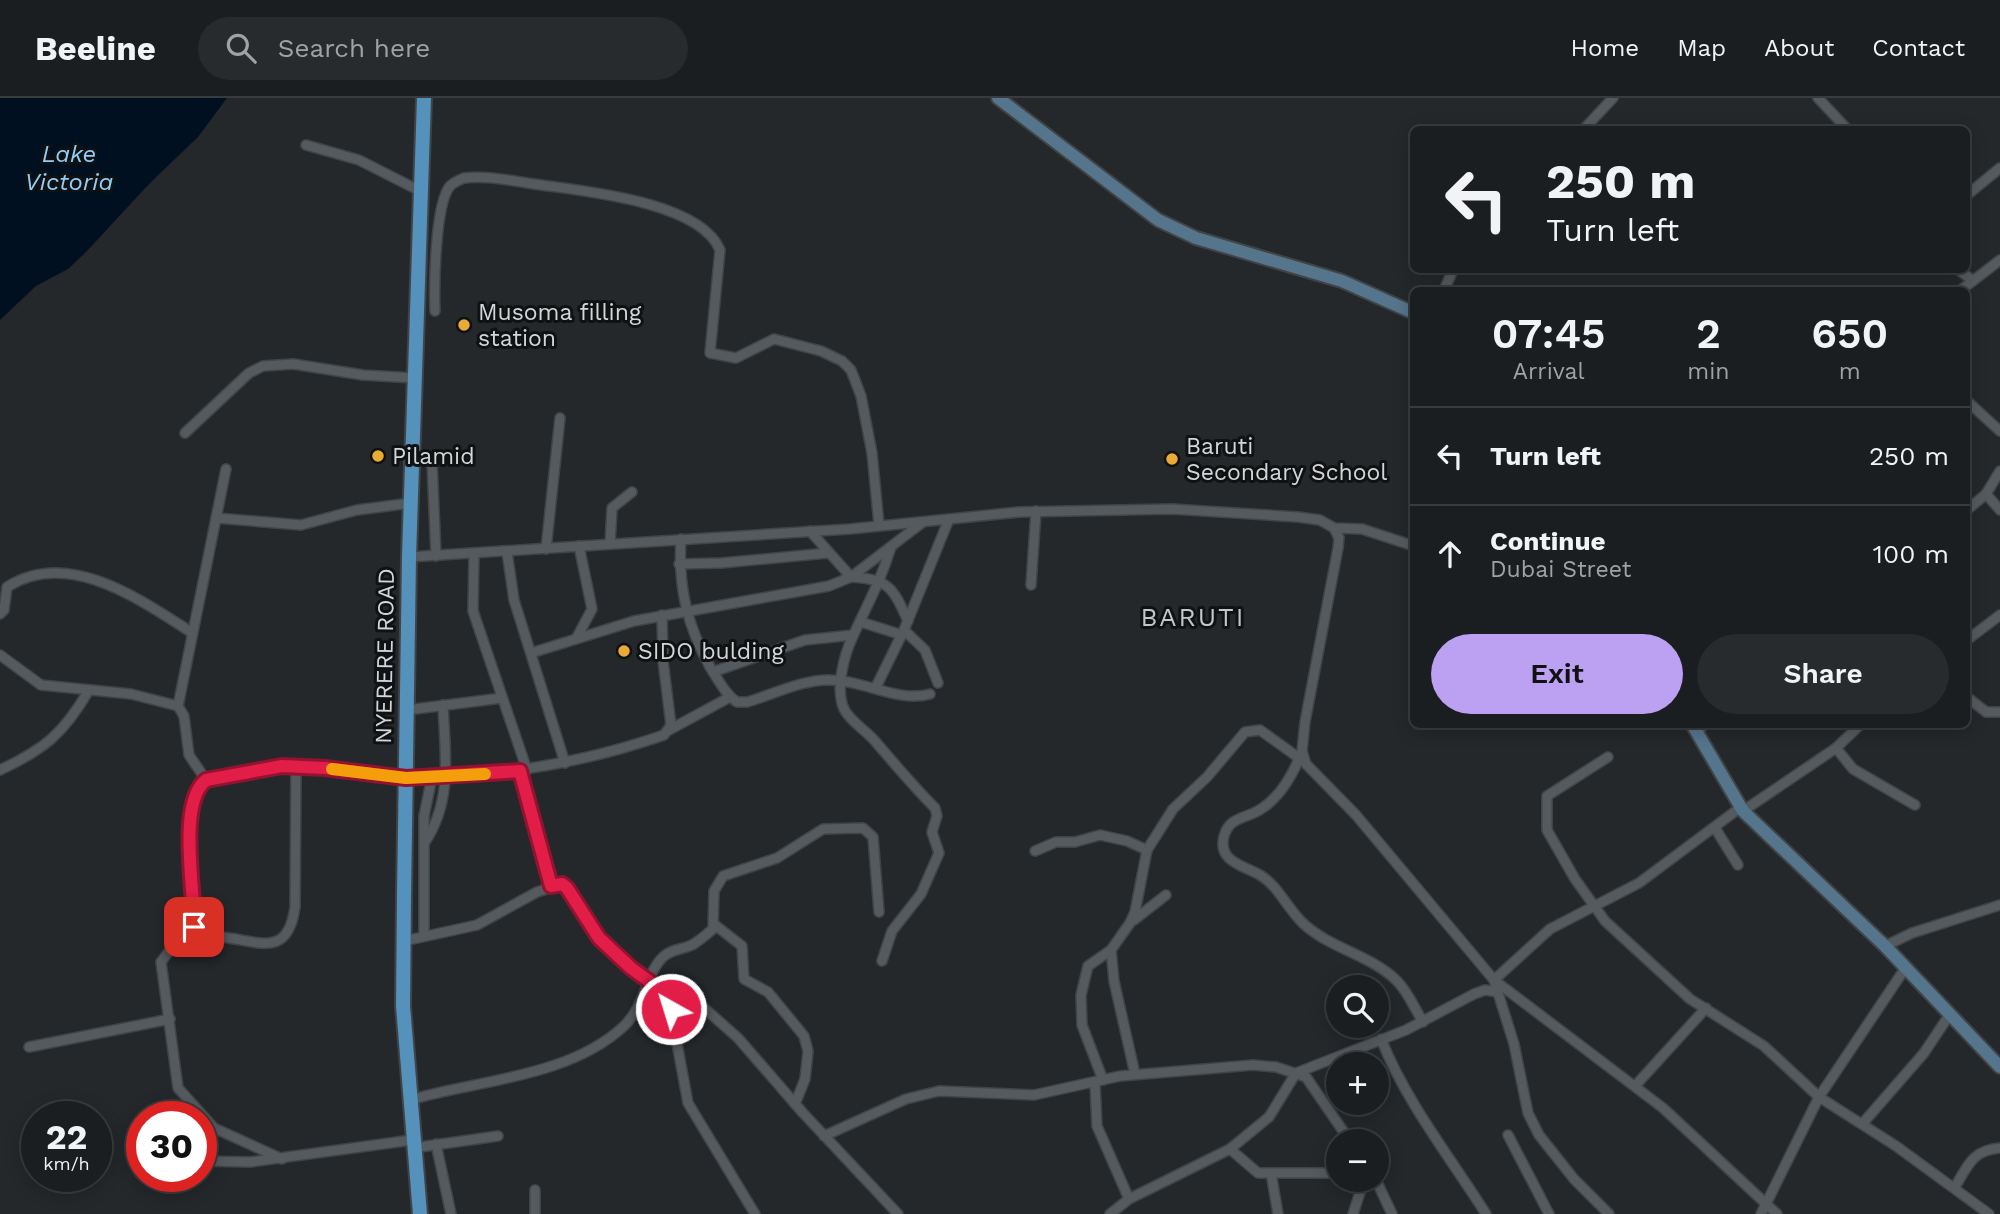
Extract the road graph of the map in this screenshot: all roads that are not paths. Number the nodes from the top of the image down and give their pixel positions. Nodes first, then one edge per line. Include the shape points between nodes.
1 (424, 98) edge
2 (998, 98) edge
3 (1613, 98) edge
4 (1818, 98) edge
5 (1587, 126) edge
6 (1844, 126) edge
7 (306, 145) dead end
8 (2000, 168) edge
9 (420, 191) junction
10 (1970, 193) edge
11 (2000, 260) edge
12 (1963, 273) edge
13 (1973, 281) junction
14 (1965, 287) edge
15 (435, 311) dead end
16 (1410, 311) edge
17 (414, 378) junction
18 (1970, 404) edge
19 (561, 418) dead end
20 (2000, 431) edge
21 (185, 433) dead end
22 (432, 462) dead end
23 (226, 469) dead end
24 (2000, 471) edge
25 (632, 492) dead end
26 (1986, 494) junction
27 (411, 503) junction
28 (1970, 507) edge
29 (2000, 510) edge
30 (1036, 511) junction
31 (216, 518) junction
32 (949, 519) junction
33 (923, 522) junction
34 (878, 525) junction
35 (1334, 528) junction
36 (810, 531) junction
37 (681, 539) junction
38 (610, 544) junction
39 (1410, 545) edge
40 (579, 546) junction
41 (891, 547) junction
42 (546, 549) junction
43 (507, 552) junction
44 (828, 553) junction
45 (474, 554) junction
46 (436, 556) junction
47 (409, 557) junction
48 (680, 564) junction
49 (851, 578) junction
50 (881, 582) junction
51 (1031, 585) dead end
52 (685, 611) junction
53 (0, 614) edge
54 (662, 615) junction
55 (2000, 615) edge
56 (861, 622) junction
57 (904, 628) junction
58 (191, 632) junction
59 (853, 635) junction
60 (1970, 638) edge
61 (576, 639) junction
62 (531, 653) junction
63 (0, 655) edge
64 (713, 672) junction
65 (841, 680) junction
66 (938, 683) dead end
67 (876, 687) junction
68 (89, 690) junction
69 (930, 694) dead end
70 (730, 697) junction
71 (502, 698) junction
72 (1970, 699) edge
73 (443, 705) junction
74 (178, 706) junction
75 (407, 710) junction
76 (2000, 712) edge
77 (1699, 728) edge
78 (1857, 728) edge
79 (669, 730) junction
80 (1836, 748) junction
81 (1300, 755) junction
82 (1608, 757) dead end
83 (565, 763) junction
84 (296, 766) junction
85 (0, 770) edge
86 (524, 770) junction
87 (432, 777) junction
88 (446, 777) junction
89 (406, 778) junction
90 (206, 780) junction
91 (1915, 805) dead end
92 (1742, 809) junction
93 (1715, 828) junction
94 (424, 843) junction
95 (1147, 850) junction
96 (1035, 851) dead end
97 (1738, 865) dead end
98 (551, 886) junction
99 (1166, 895) dead end
100 (2000, 905) edge
101 (1594, 907) junction
102 (879, 912) dead end
103 (1130, 923) junction
104 (715, 925) junction
105 (424, 936) junction
106 (186, 940) junction
107 (404, 941) junction
108 (1885, 946) junction
109 (1111, 950) junction
110 (882, 961) dead end
111 (1906, 968) junction
112 (1494, 980) junction
113 (650, 984) junction
114 (1498, 992) junction
115 (668, 995) junction
116 (1706, 1008) junction
117 (1950, 1014) junction
118 (170, 1019) junction
119 (1423, 1022) junction
120 (1381, 1039) junction
121 (29, 1047) dead end
122 (1995, 1051) edge
123 (2000, 1067) edge
124 (1296, 1073) junction
125 (1135, 1074) junction
126 (1099, 1082) junction
127 (1635, 1086) junction
128 (1819, 1097) junction
129 (410, 1100) junction
130 (795, 1104) junction
131 (1863, 1123) junction
132 (1342, 1129) edge
133 (1508, 1135) dead end
134 (498, 1136) dead end
135 (824, 1136) junction
136 (413, 1144) junction
137 (436, 1144) junction
138 (2000, 1148) edge
139 (1230, 1149) junction
140 (282, 1159) junction
141 (217, 1162) edge
142 (1271, 1173) junction
143 (1326, 1173) edge
144 (1955, 1187) junction
145 (535, 1190) dead end
146 (1360, 1192) edge
147 (1382, 1192) edge
148 (1129, 1199) junction
149 (1763, 1209) edge
150 (420, 1214) edge
151 (451, 1214) edge
152 (535, 1214) edge
153 (755, 1214) edge
154 (898, 1214) edge
155 (1110, 1214) edge
156 (1278, 1214) edge
157 (1353, 1214) edge
158 (1392, 1214) edge
159 (1486, 1214) edge
160 (1549, 1214) edge
161 (1609, 1214) edge
162 (1777, 1214) edge
163 (1989, 1214) edge

1 - 9 main road, NYERERE ROAD
2 - 16 street via 1158,220 1196,237 1342,281
3 - 5 street
4 - 6 street
7 - 9 street via 359,160
8 - 10 street
9 - 17 main road, NYERERE ROAD
11 - 13 street
12 - 13 street
13 - 14 street
15 - 34 street via 435,264 446,193 464,178 611,195 694,223 716,240 720,250 710,354 731,359 766,341 785,341 833,356 851,370 872,453
17 - 21 street via 293,364 262,366
17 - 27 main road, NYERERE ROAD
18 - 20 street
19 - 42 street
22 - 46 street
23 - 31 street
24 - 26 street
25 - 38 street via 611,508
26 - 28 street
26 - 29 street
27 - 31 street via 357,510 301,525
27 - 47 main road, NYERERE ROAD
30 - 32 street
30 - 35 street via 1271,513 1320,520
30 - 51 street
31 - 58 street
32 - 33 street
32 - 57 street
33 - 34 street
33 - 41 street
34 - 36 street
35 - 39 street via 1362,528
35 - 81 street via 1338,548
36 - 37 street
36 - 44 street
37 - 38 street
37 - 48 street
38 - 40 street
40 - 42 street
40 - 61 street via 592,610
41 - 49 street
41 - 50 street
42 - 43 street
43 - 45 street
43 - 62 street via 514,600
44 - 48 street
44 - 49 street
45 - 46 street
45 - 71 street via 473,611
46 - 47 street
47 - 75 main road, NYERERE ROAD
48 - 52 street
49 - 50 street
49 - 52 street
50 - 56 street
50 - 57 street via 891,589
52 - 54 street
52 - 64 street
53 - 58 street via 7,586 35,573 55,573 101,582
54 - 61 street
54 - 79 street
55 - 60 street
56 - 57 street
56 - 59 street
57 - 66 street via 925,650
57 - 67 street
58 - 74 street
59 - 64 street via 805,640
59 - 65 street
61 - 62 street
62 - 83 street
63 - 68 street via 41,685
64 - 70 street
65 - 67 street
65 - 70 street via 810,683 747,702
65 - 110 street via 846,712 934,807 937,816 932,832 939,848 936,861 921,894 893,928
67 - 69 street via 914,697
68 - 74 street
68 - 85 street via 53,741
70 - 79 street
71 - 73 street
71 - 86 street
72 - 76 street via 1986,712
73 - 75 street
73 - 88 street
74 - 90 street via 184,716 191,763
75 - 89 main road, NYERERE ROAD
77 - 92 street
78 - 80 street
79 - 83 street
80 - 91 street via 1853,769
80 - 92 street
81 - 95 street via 1260,730 1245,732 1208,777 1179,801
81 - 112 street
81 - 119 street via 1285,784 1264,806 1228,827 1223,839 1227,856 1235,865 1260,875 1317,934 1397,981
82 - 101 street via 1547,796 1545,803 1547,830
83 - 86 street
84 - 89 street
84 - 90 street
84 - 106 street via 291,928 282,938 261,944 220,936
86 - 88 street
86 - 98 street
87 - 88 street
87 - 89 street
87 - 94 street
88 - 94 street via 439,816
89 - 107 main road, NYERERE ROAD
90 - 106 street via 192,800 194,927
92 - 93 street
92 - 108 street
93 - 97 street
93 - 101 street via 1639,883
94 - 105 street
95 - 96 street via 1100,835 1056,842
95 - 103 street
98 - 105 street via 477,925
98 - 113 street via 567,888 599,938
99 - 103 street
100 - 108 street
101 - 112 street via 1550,929
101 - 116 street via 1680,990
102 - 104 street via 873,837 863,828 833,827 818,831 777,858 723,876 714,891
103 - 109 street
104 - 113 street via 695,944 664,956
104 - 130 street via 743,946 744,979 768,992 804,1036 807,1064
105 - 107 street
106 - 118 street via 161,962
107 - 129 main road, NYERERE ROAD
108 - 111 street
109 - 125 street
109 - 126 street via 1088,966 1081,996 1082,1025
111 - 117 street
111 - 128 street
112 - 114 street
112 - 127 street
113 - 115 street
113 - 129 street via 635,1014 591,1048 504,1080 438,1090
114 - 119 street via 1474,994
114 - 161 street via 1528,1113 1539,1135 1574,1179
115 - 130 street via 710,1012
115 - 153 street via 688,1103
116 - 127 street
116 - 128 street via 1784,1061
117 - 122 street
117 - 131 street via 1924,1054
118 - 121 street
118 - 140 street via 175,1080 191,1105 214,1128
119 - 120 street
120 - 124 street
120 - 159 street via 1407,1093
122 - 123 street
124 - 125 street via 1253,1065
124 - 132 street via 1309,1081
124 - 139 street via 1269,1116
125 - 126 street
126 - 135 street via 1034,1095 927,1094
126 - 148 street via 1097,1126
127 - 149 street via 1663,1108
128 - 131 street
128 - 149 street
129 - 136 main road, NYERERE ROAD
130 - 135 street
131 - 144 street
133 - 160 street
134 - 137 street
135 - 154 street
136 - 137 street
136 - 140 street
136 - 150 main road, NYERERE ROAD
137 - 151 street
138 - 144 street via 1972,1157
139 - 142 street via 1253,1170
139 - 148 street
140 - 141 street
142 - 143 street
142 - 156 street
144 - 163 street
145 - 152 street
146 - 157 street
147 - 158 street
148 - 155 street
149 - 162 street

